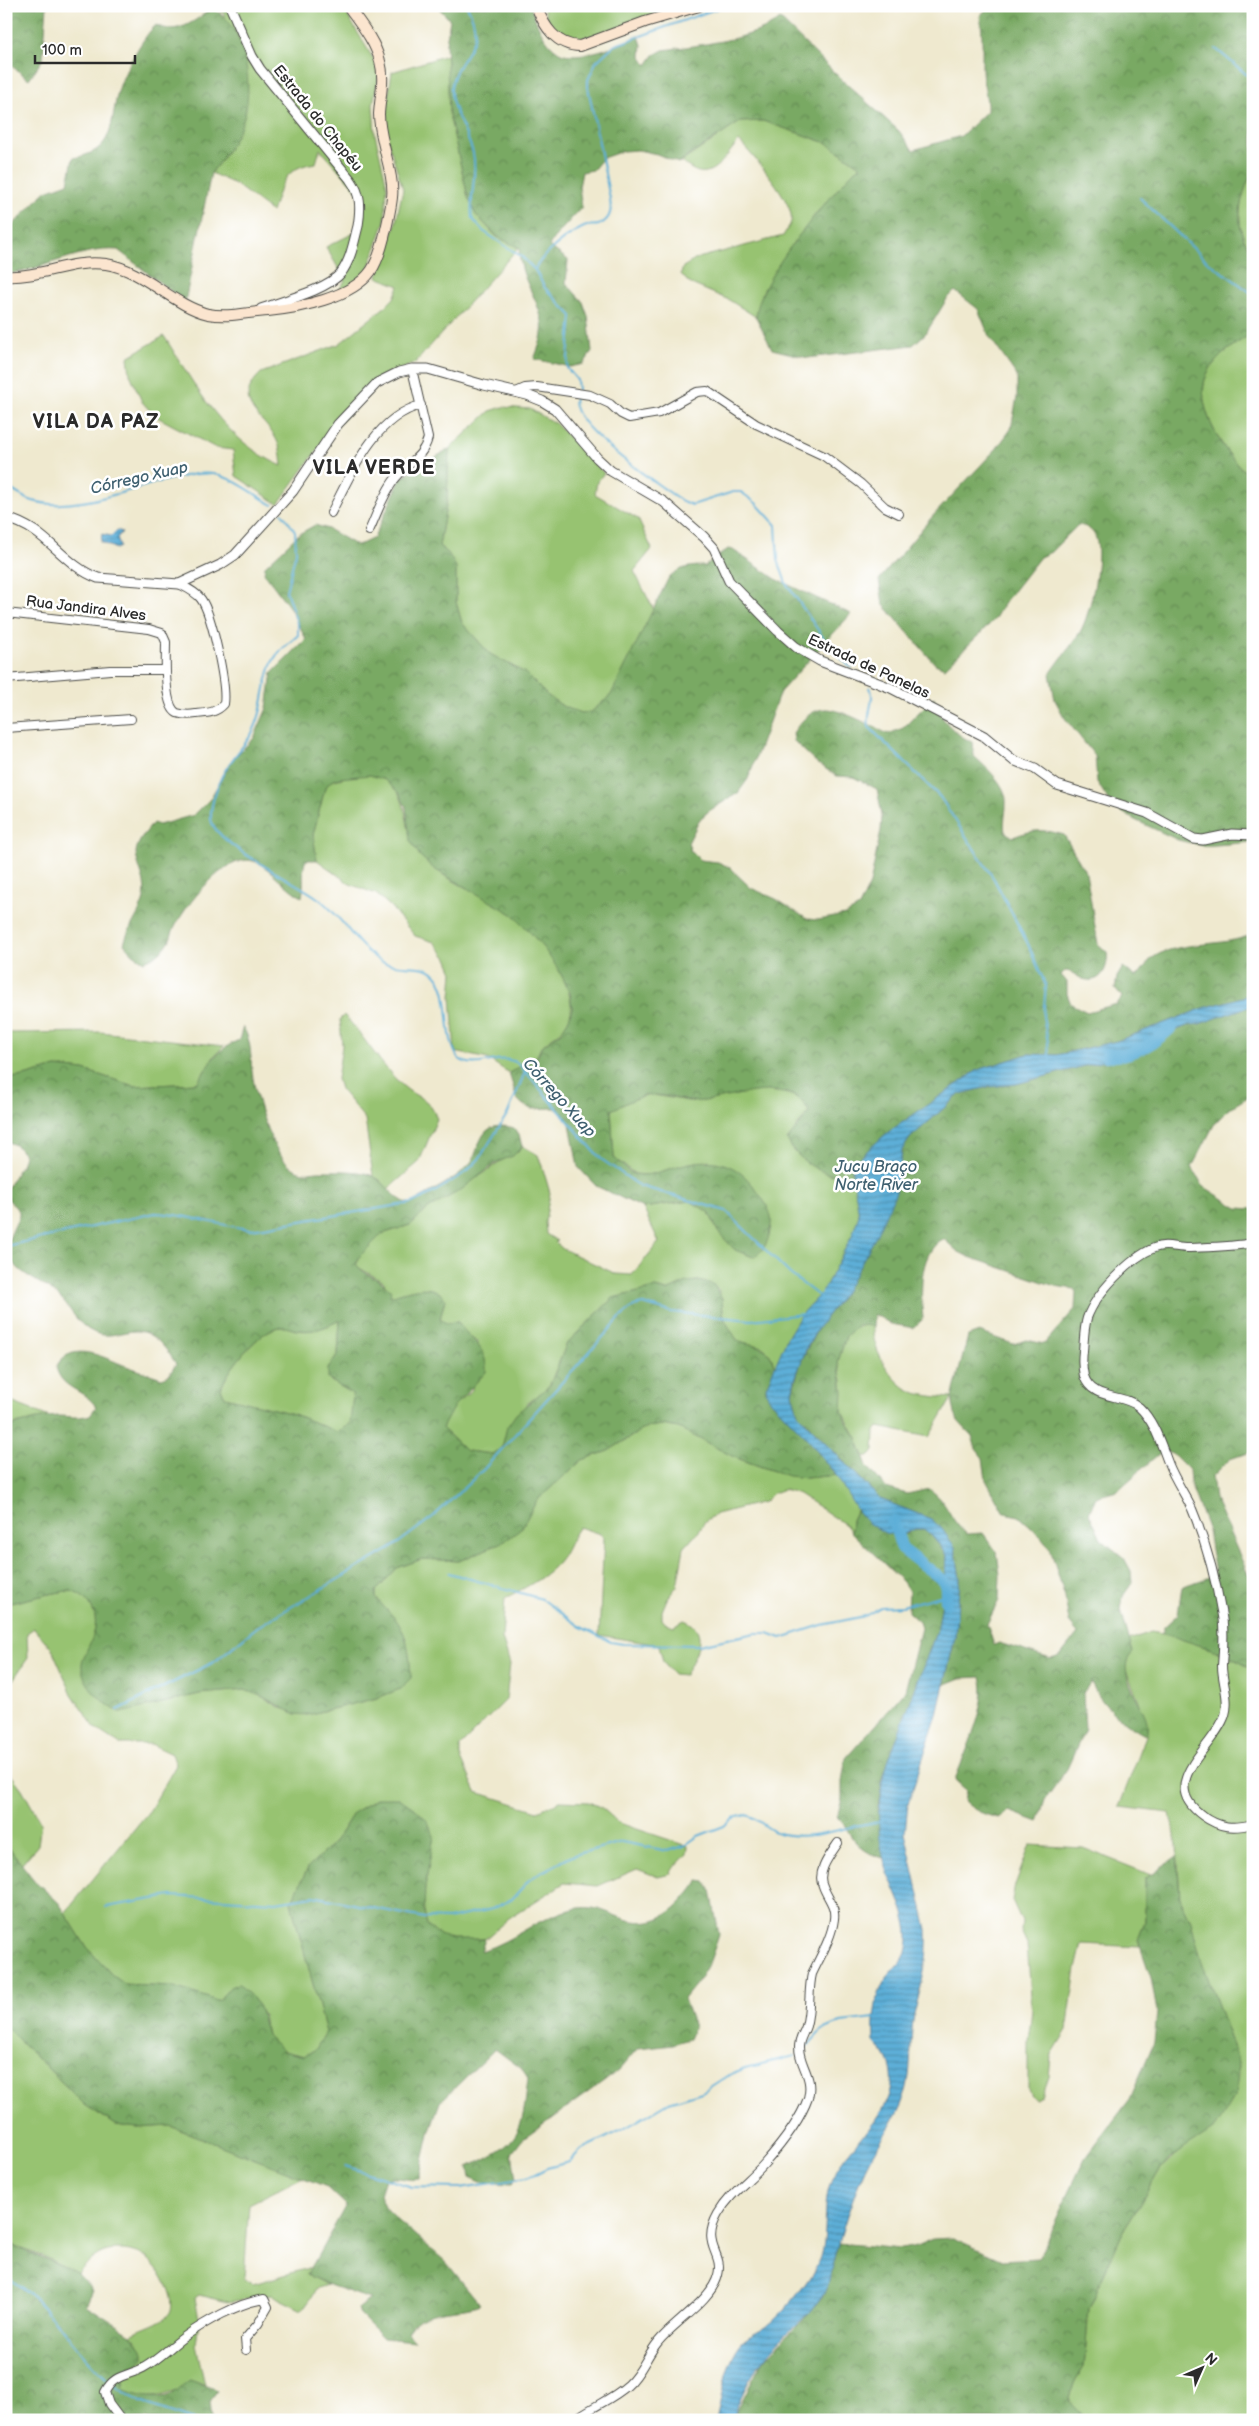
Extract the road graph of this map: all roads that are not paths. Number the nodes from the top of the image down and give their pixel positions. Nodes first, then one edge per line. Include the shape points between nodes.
1 (230, 6) edge
2 (348, 6) edge
3 (536, 6) edge
4 (699, 6) edge
5 (6, 276) edge
6 (254, 312) junction
7 (412, 369) junction
8 (516, 392) junction
9 (421, 405) junction
10 (331, 513) dead end
11 (899, 514) dead end
12 (6, 518) edge
13 (369, 531) dead end
14 (179, 584) junction
15 (6, 613) edge
16 (166, 670) junction
17 (6, 679) edge
18 (131, 719) dead end
19 (6, 728) edge
20 (1253, 835) edge
21 (1253, 1243) edge
22 (1253, 1824) edge
23 (838, 1844) dead end
24 (246, 2350) dead end
25 (121, 2420) edge
26 (574, 2420) edge

1 - 6 street, Estrada do Chapéu via 260,69 350,178 360,202 351,252 342,273 326,284
2 - 6 main road via 376,49 381,63 380,126 394,190 379,256 361,281 328,298
3 - 4 main road via 547,28 568,46 580,46
5 - 6 main road via 28,276 85,262 108,264 205,313 229,316
7 - 8 street, Estrada de Panelas via 428,369
7 - 9 street
7 - 14 street via 387,376 347,414 293,491 235,555
8 - 11 street via 537,387 590,395 629,418 658,413 697,392 707,392 756,424 824,456 885,507
8 - 20 street, Estrada de Panelas via 555,409 611,471 653,494 685,519 714,548 729,581 796,647 820,661 890,688 984,736 1013,760 1035,768 1057,786 1146,813 1194,839
9 - 10 street via 396,417 370,444
9 - 13 street via 428,438 426,447 394,480
12 - 14 street via 40,533 86,574 98,578
14 - 16 street, Rua Jandira Alves via 196,594 206,608 223,674 224,704 216,712 190,715 176,712 168,699
15 - 16 street, Rua Jandira Alves via 157,631 165,638
16 - 17 street via 110,670
18 - 19 street
21 - 22 street via 1184,1248 1165,1245 1130,1263 1091,1309 1086,1320 1082,1364 1084,1377 1094,1389 1105,1396 1131,1402 1145,1415 1161,1440 1207,1551 1222,1618 1226,1707 1219,1727 1188,1768 1184,1785 1190,1804 1207,1819 1225,1828
23 - 26 street via 826,1860 821,1876 822,1885 832,1900 834,1918 810,1982 810,2004 799,2045 808,2073 810,2088 807,2099 795,2123 765,2164 731,2195 718,2214 710,2237 719,2273 712,2287 656,2344 630,2384
24 - 25 street via 245,2340 268,2307 264,2299 249,2301 200,2327 144,2367 109,2383 106,2392 109,2404

